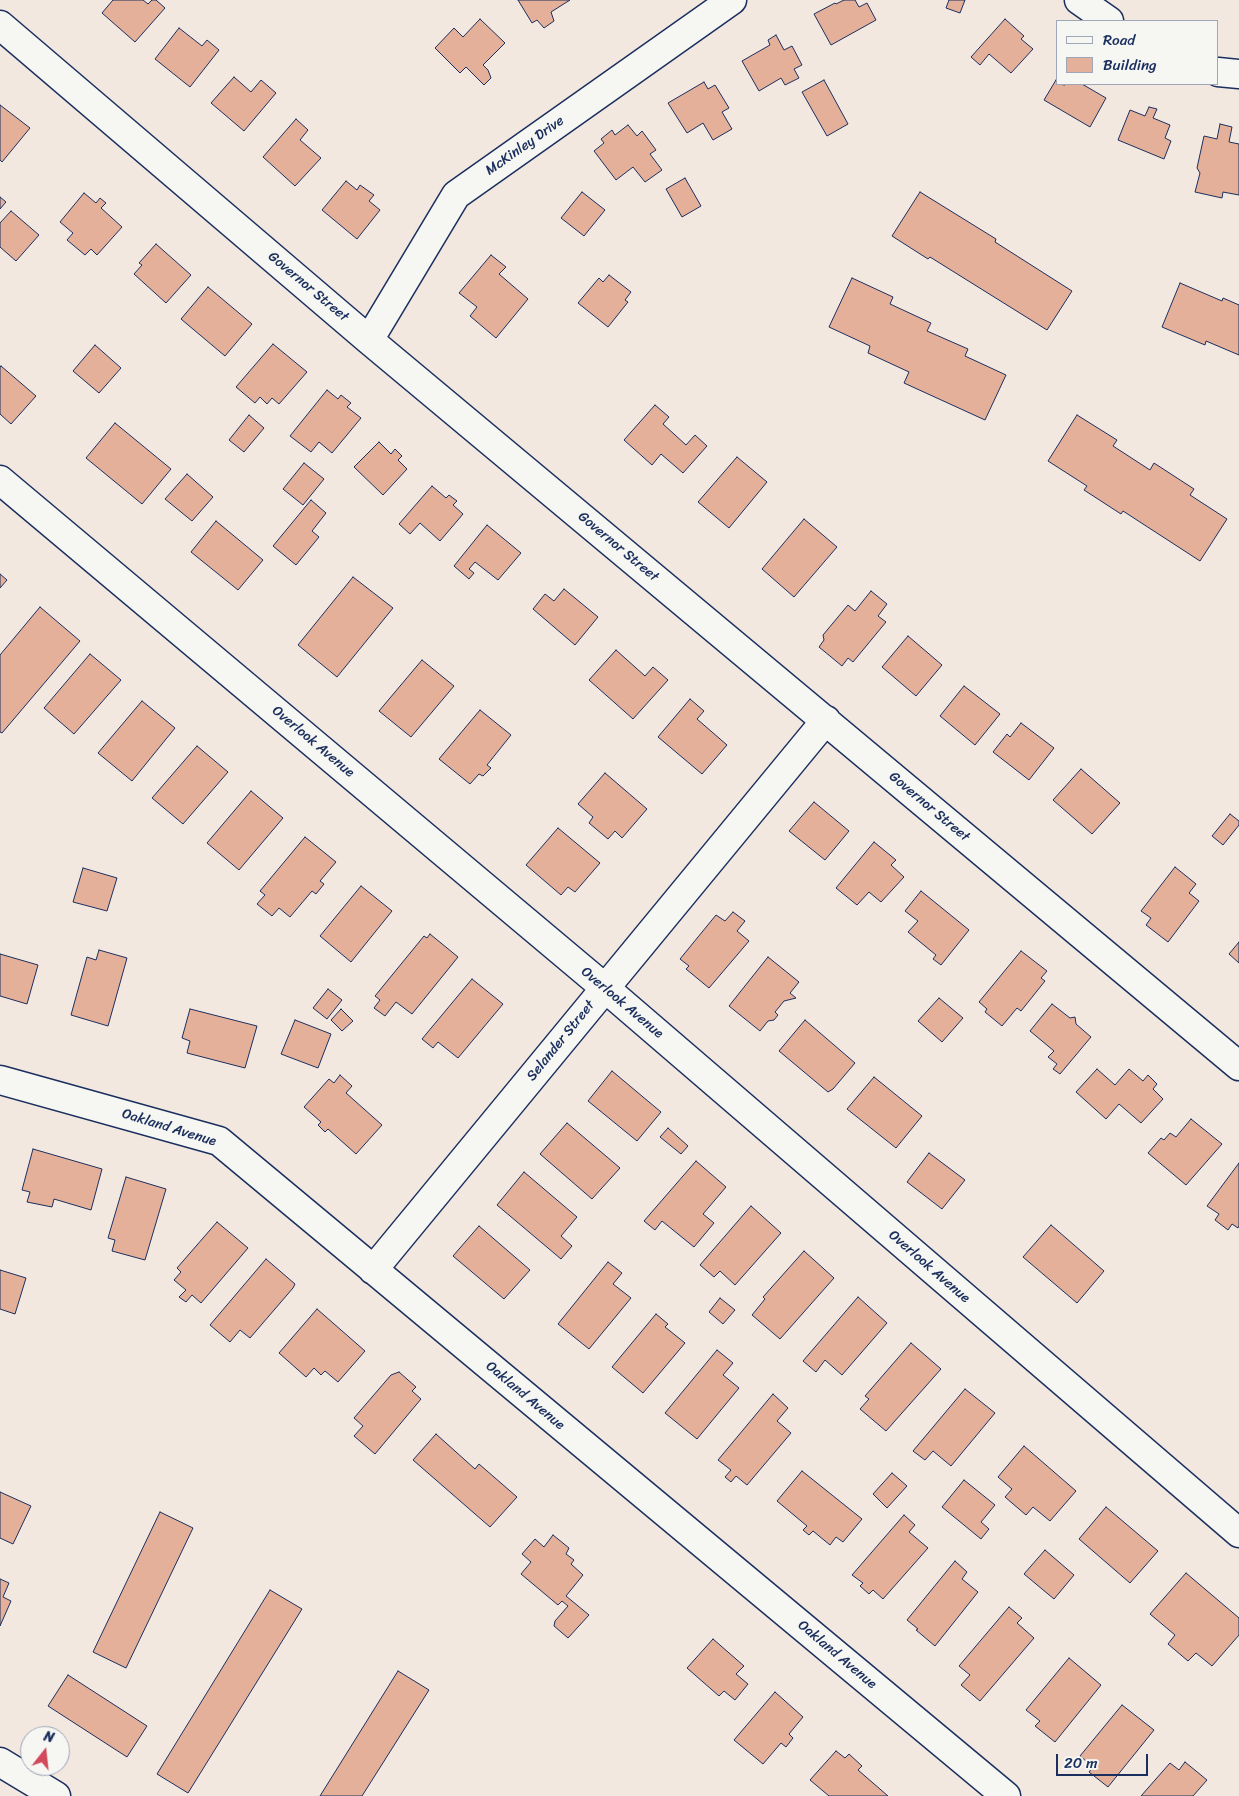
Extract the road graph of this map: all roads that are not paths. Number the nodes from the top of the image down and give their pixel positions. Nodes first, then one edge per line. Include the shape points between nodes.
1 (732, 0) edge
2 (1079, 0) edge
3 (1108, 20) edge
4 (0, 25) edge
5 (1219, 72) edge
6 (1239, 74) edge
7 (369, 340) junction
8 (0, 480) edge
9 (826, 720) junction
10 (605, 988) junction
11 (1239, 1066) edge
12 (0, 1080) edge
13 (373, 1270) junction
14 (1239, 1533) edge
15 (0, 1762) edge
16 (56, 1796) edge
17 (1006, 1796) edge

1 - 7 street, McKinley Drive via 456,194
2 - 3 street
4 - 7 street, Governor Street
5 - 6 street
7 - 9 street, Governor Street
8 - 10 street, Overlook Avenue
9 - 10 street, Selander Street
9 - 11 street, Governor Street
10 - 13 street, Selander Street
10 - 14 street, Overlook Avenue
12 - 13 street, Oakland Avenue via 219,1141
13 - 17 street, Oakland Avenue
15 - 16 street

